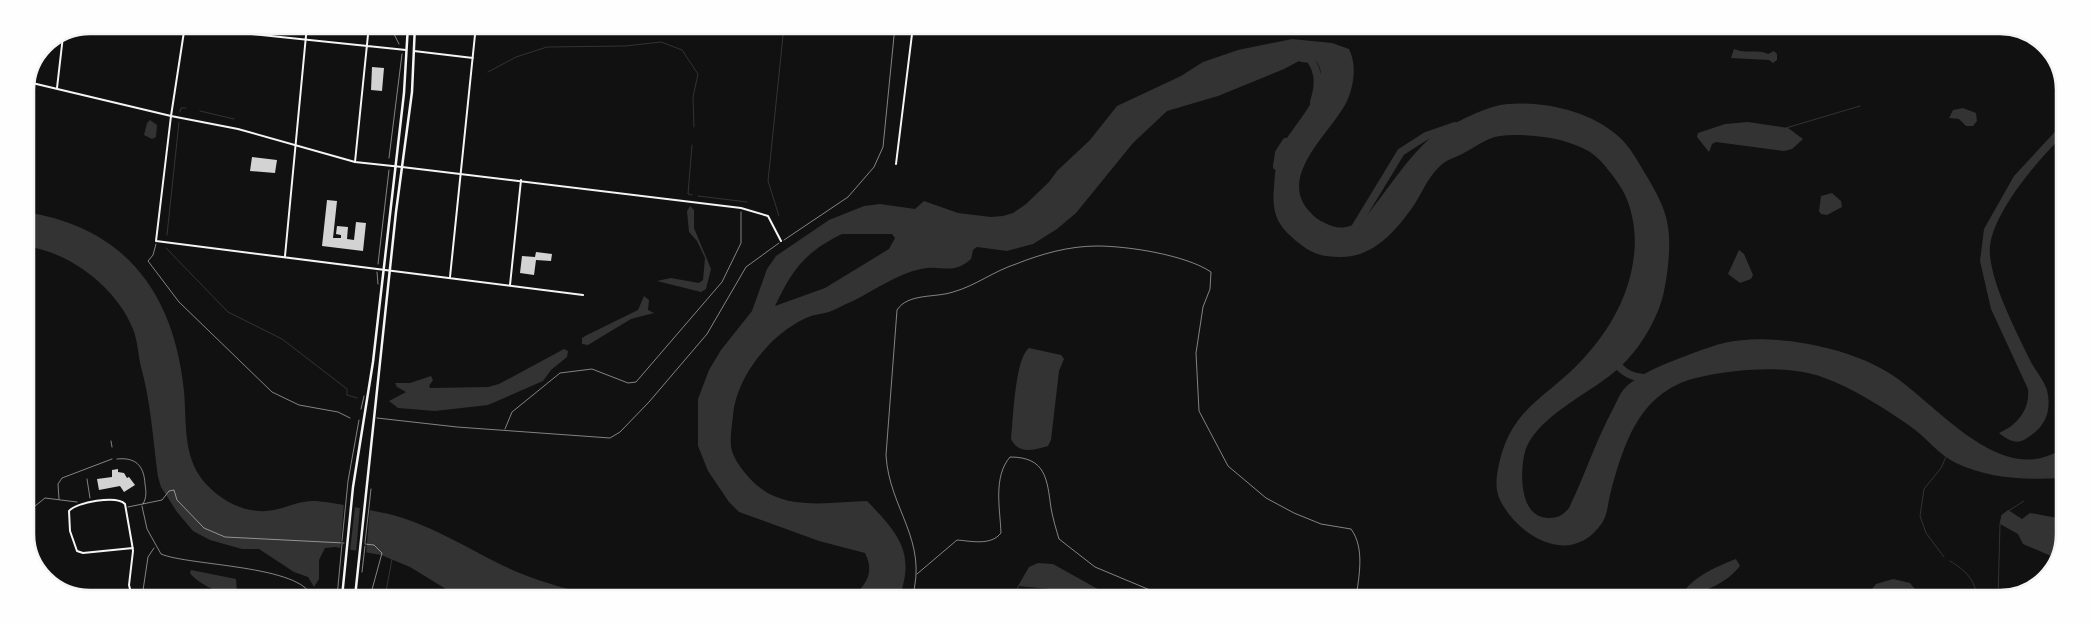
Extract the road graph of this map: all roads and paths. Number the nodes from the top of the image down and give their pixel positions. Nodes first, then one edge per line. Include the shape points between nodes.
1 (184, 34) edge
2 (257, 34) edge
3 (307, 34) edge
4 (369, 34) edge
5 (394, 34) edge
6 (408, 34) edge
7 (415, 34) edge
8 (475, 34) edge
9 (894, 34) edge
10 (911, 34) edge
11 (307, 38) junction
12 (62, 41) edge
13 (400, 44) dead end
14 (368, 46) junction
15 (408, 50) junction
16 (414, 51) junction
17 (402, 54) dead end
18 (473, 58) junction
19 (35, 83) edge
20 (57, 88) junction
21 (171, 116) junction
22 (296, 146) junction
23 (390, 158) dead end
24 (355, 162) junction
25 (896, 164) dead end
26 (389, 166) junction
27 (395, 166) junction
28 (402, 167) junction
29 (461, 174) junction
30 (521, 180) junction
31 (741, 208) junction
32 (156, 241) junction
33 (781, 242) junction
34 (285, 256) junction
35 (378, 266) dead end
36 (383, 270) junction
37 (390, 271) junction
38 (377, 274) dead end
39 (450, 277) junction
40 (378, 284) dead end
41 (510, 285) junction
42 (583, 295) dead end
43 (364, 394) dead end
44 (361, 409) dead end
45 (350, 418) dead end
46 (377, 418) dead end
47 (359, 420) dead end
48 (505, 430) junction
49 (111, 441) dead end
50 (112, 447) dead end
51 (116, 459) dead end
52 (112, 460) dead end
53 (87, 479) dead end
54 (371, 489) dead end
55 (59, 499) junction
56 (90, 500) dead end
57 (77, 502) dead end
58 (142, 505) junction
59 (34, 506) edge
60 (130, 506) dead end
61 (346, 543) dead end
62 (365, 544) dead end
63 (155, 547) junction
64 (133, 548) junction
65 (362, 572) dead end
66 (915, 575) junction
67 (130, 590) edge
68 (143, 590) edge
69 (308, 590) edge
70 (338, 590) edge
71 (343, 590) edge
72 (356, 590) edge
73 (372, 590) edge
74 (914, 590) edge
75 (1150, 590) edge
76 (1357, 590) edge

1 - 21 street
2 - 11 street
3 - 11 street
4 - 14 street
5 - 13 path
6 - 15 main road
7 - 16 main road
8 - 18 street
9 - 33 path via 883,147 874,167 848,197
10 - 25 street
11 - 14 street
11 - 22 street
12 - 20 street
14 - 15 street
14 - 24 street
15 - 27 main road
16 - 18 street
16 - 28 main road
17 - 23 path
18 - 29 street
19 - 20 street
20 - 21 street
21 - 22 street via 245,130
21 - 32 street
22 - 24 street
22 - 34 street
24 - 26 street
26 - 27 street
26 - 35 path
27 - 28 street
27 - 36 main road
28 - 29 street
28 - 37 main road
29 - 30 street
29 - 39 street
30 - 31 street
30 - 41 street
31 - 33 street via 768,216
31 - 48 path via 741,243 722,282 636,382 628,383 592,368 560,373 512,412
32 - 34 street
32 - 45 path via 148,261 180,302 272,392 299,405 338,412
33 - 48 path via 746,268 707,334 620,432 601,439
34 - 36 street
36 - 37 street
36 - 71 main road via 372,371 353,487
37 - 39 street
37 - 72 main road
38 - 40 path
39 - 41 street
41 - 42 street
43 - 44 path
46 - 48 path
47 - 70 path via 348,486
49 - 50 path
51 - 58 path via 127,458 142,468 146,497
52 - 55 path via 62,478 58,484
53 - 56 path
54 - 65 path
55 - 57 path
55 - 59 path via 43,498
58 - 60 path
58 - 61 path via 162,500 169,490 174,490 178,500 204,528 224,537
58 - 63 path
62 - 73 path via 374,545 382,553
63 - 68 path via 148,557
63 - 69 path via 168,557 240,567 296,582
64 - 64 street via 127,508 121,500 76,505 69,511 76,551
64 - 67 street
66 - 74 path
66 - 75 path via 957,540 997,538 1001,533 999,485 1002,467 1010,457 1022,457 1034,462 1047,478 1059,539 1095,567
66 - 76 path via 917,560 912,535 887,469 898,310 909,300 954,292 1014,264 1055,251 1097,246 1156,253 1200,265 1211,272 1196,353 1199,411 1228,466 1266,498 1321,524 1351,529 1358,539 1360,552

